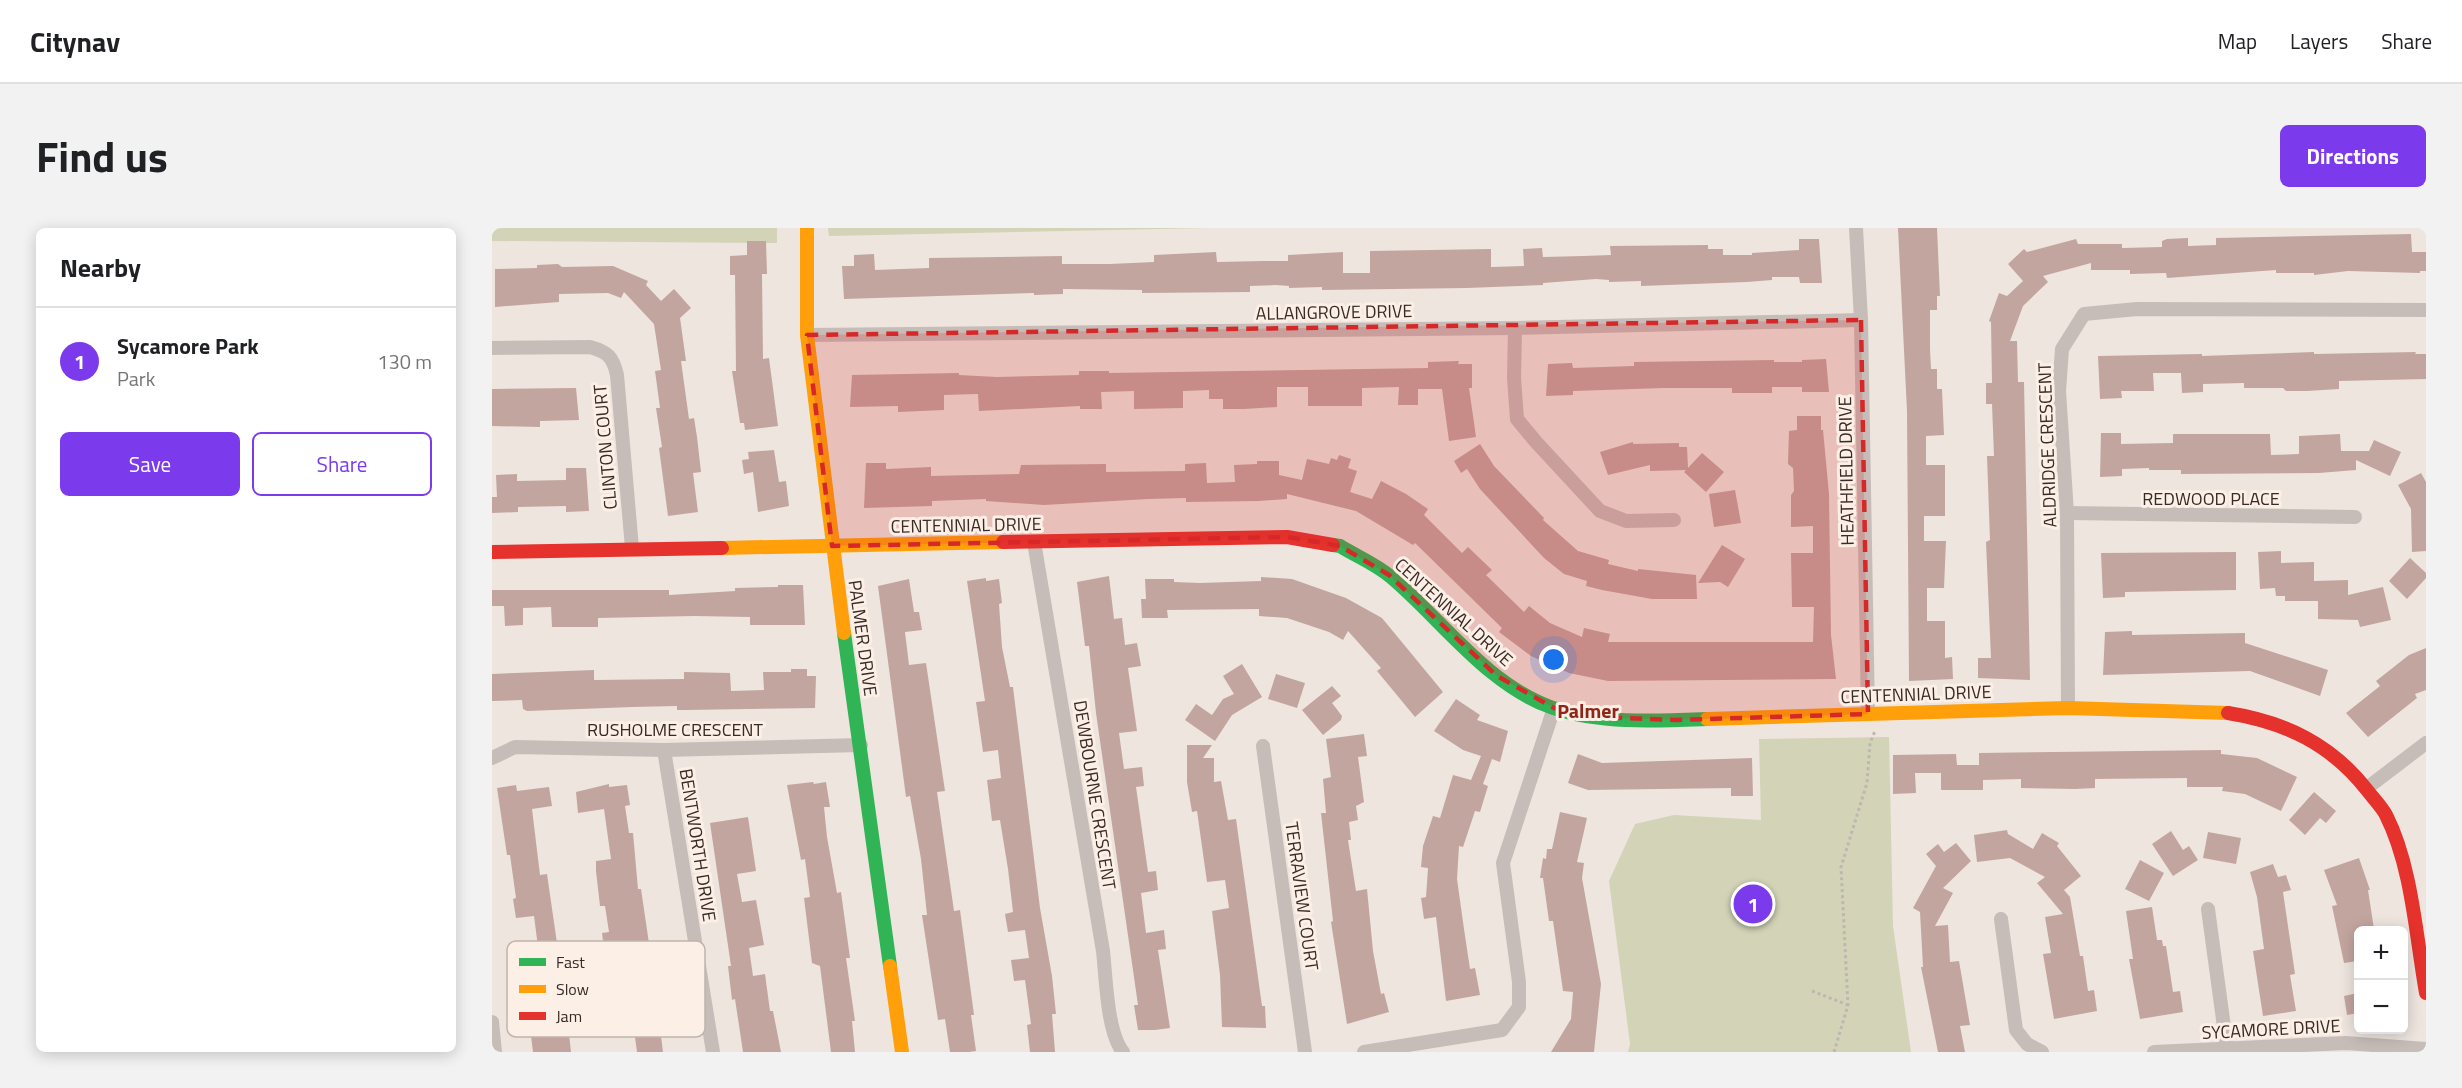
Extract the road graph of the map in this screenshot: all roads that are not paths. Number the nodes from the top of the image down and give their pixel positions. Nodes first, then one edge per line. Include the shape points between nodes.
1 (807, 228) edge
2 (1856, 228) edge
3 (2426, 310) edge
4 (1861, 320) junction
5 (1515, 328) junction
6 (807, 335) junction
7 (492, 348) edge
8 (2067, 513) junction
9 (2355, 517) dead end
10 (1674, 520) dead end
11 (1034, 542) junction
12 (832, 546) junction
13 (632, 549) junction
14 (492, 552) edge
15 (1554, 708) junction
16 (2068, 708) junction
17 (1868, 714) junction
18 (2426, 743) edge
19 (861, 745) junction
20 (1263, 746) dead end
21 (664, 750) junction
22 (492, 759) edge
23 (2367, 788) junction
24 (2208, 909) dead end
25 (2001, 919) dead end
26 (695, 941) edge
27 (2426, 993) edge
28 (705, 1003) edge
29 (492, 1022) edge
30 (2227, 1049) junction
31 (2426, 1049) edge
32 (495, 1052) edge
33 (713, 1052) edge
34 (903, 1052) edge
35 (1123, 1052) edge
36 (1305, 1052) edge
37 (1364, 1052) edge
38 (2042, 1052) edge
39 (2154, 1052) edge

1 - 6 street, PALMER DRIVE
2 - 4 street, HEATHFIELD DRIVE
3 - 8 street, ALDRIDGE CRESCENT via 2137,309 2084,314 2062,349 2059,391
4 - 5 street, ALLANGROVE DRIVE
4 - 17 street, HEATHFIELD DRIVE
5 - 6 street, ALLANGROVE DRIVE
5 - 10 street via 1517,419 1536,442 1600,512 1626,520
6 - 12 street, PALMER DRIVE
7 - 13 street, CLINTON COURT via 590,347 605,352 613,360
8 - 9 street, REDWOOD PLACE
8 - 16 street, ALDRIDGE CRESCENT
11 - 12 street, CENTENNIAL DRIVE
11 - 15 street, CENTENNIAL DRIVE via 1287,537 1340,546 1389,575 1497,676 1530,698
11 - 35 street, DEWBOURNE CRESCENT via 1111,1015 1117,1045
12 - 13 street, CENTENNIAL DRIVE
12 - 19 street, PALMER DRIVE
13 - 14 street, CENTENNIAL DRIVE
15 - 17 street, CENTENNIAL DRIVE via 1593,717 1676,720
15 - 37 street via 1503,863 1519,1007 1502,1030
16 - 17 street, CENTENNIAL DRIVE
16 - 23 street, CENTENNIAL DRIVE via 2224,712 2262,718 2320,744
18 - 23 street
19 - 21 street, RUSHOLME CRESCENT
19 - 34 street, PALMER DRIVE
20 - 36 street, TERRAVIEW COURT
21 - 22 street, RUSHOLME CRESCENT via 515,747
21 - 26 street, BENTWORTH DRIVE
23 - 27 street, CENTENNIAL DRIVE via 2386,815 2399,846
24 - 30 street
25 - 38 street via 2016,1030 2027,1044
28 - 33 street, BENTWORTH DRIVE
29 - 32 street
30 - 31 street, SYCAMORE DRIVE via 2346,1043
30 - 39 street, SYCAMORE DRIVE

